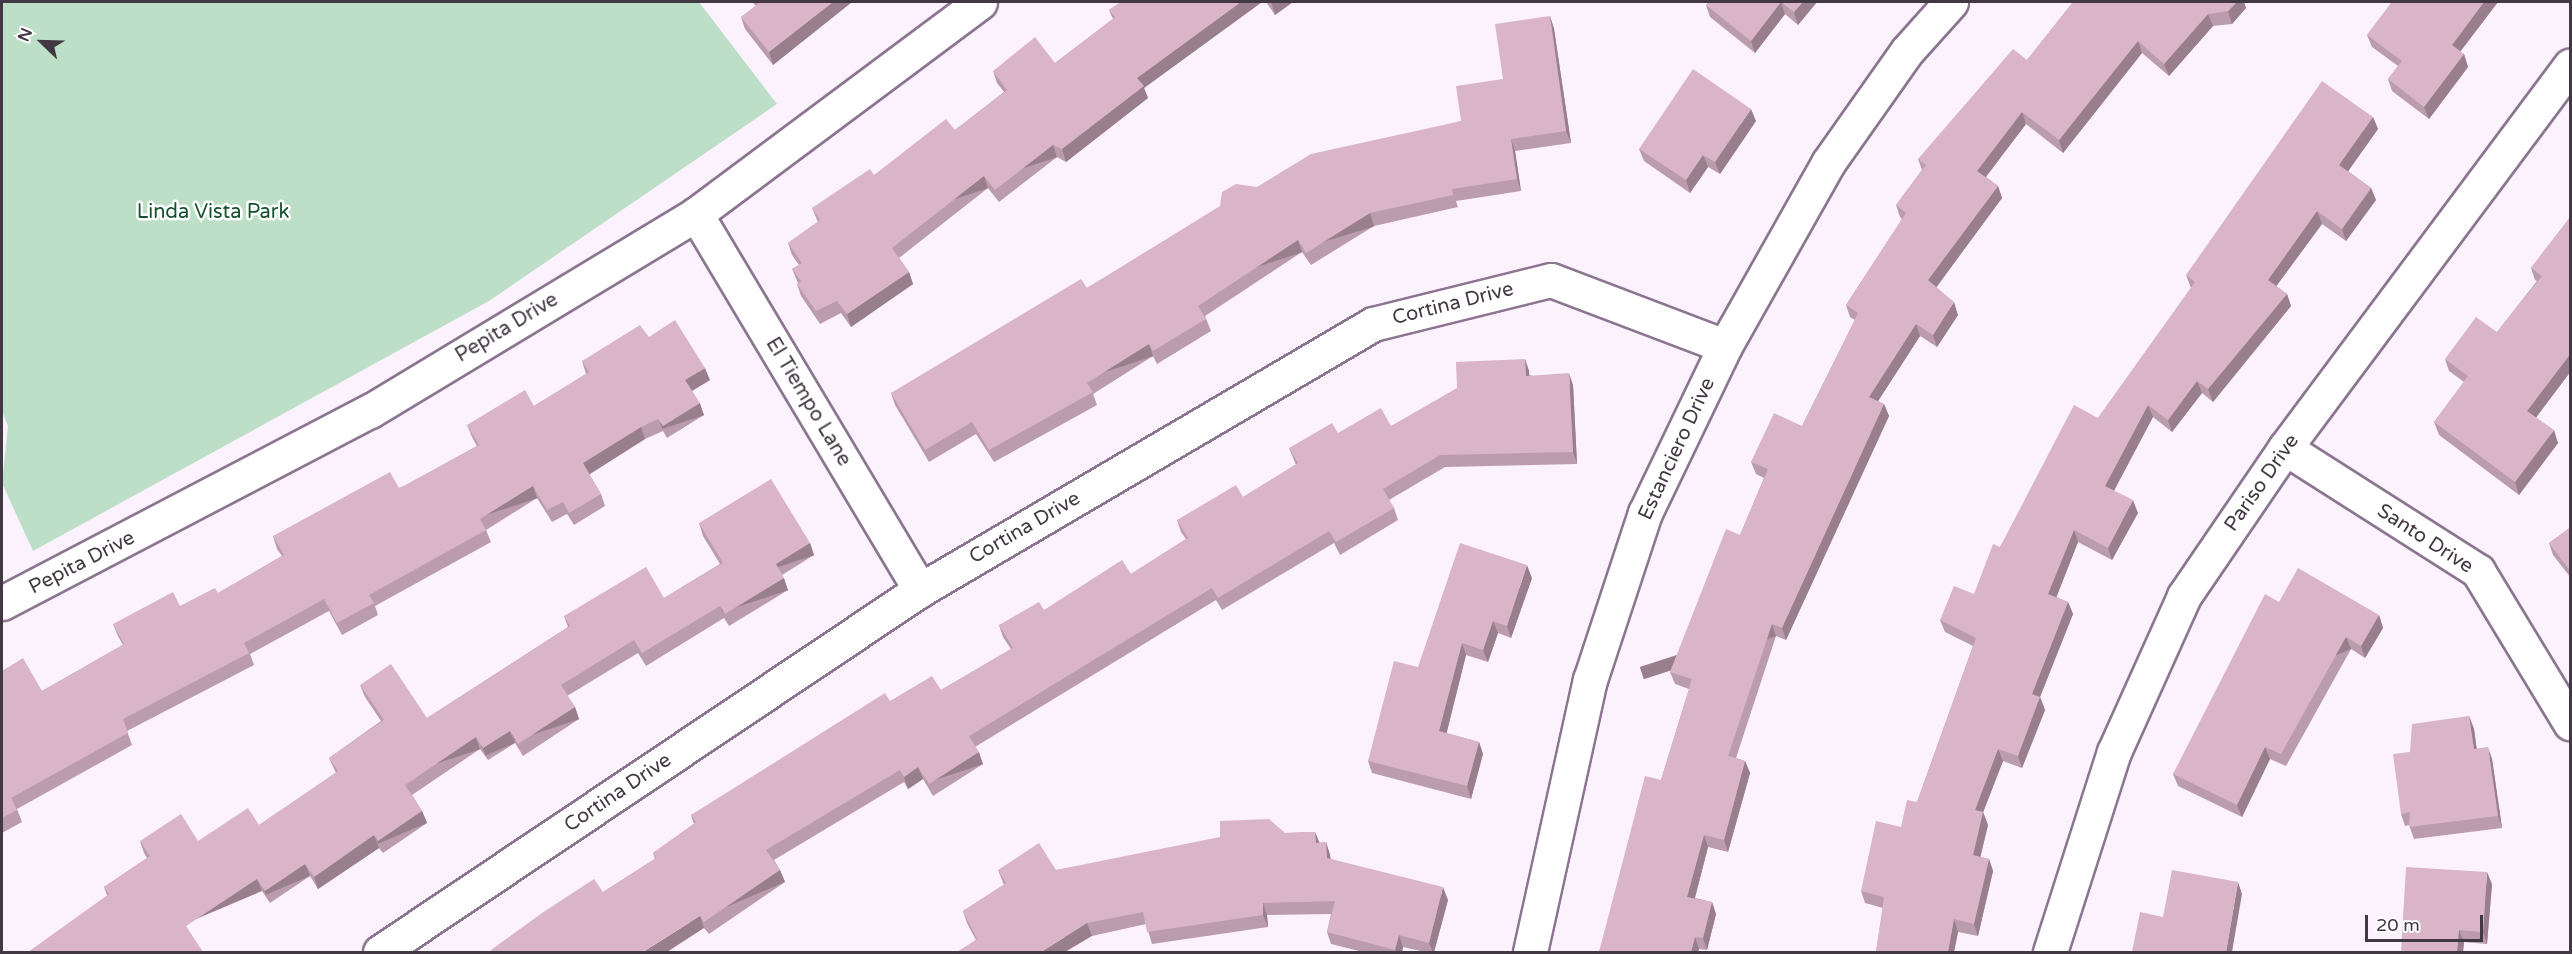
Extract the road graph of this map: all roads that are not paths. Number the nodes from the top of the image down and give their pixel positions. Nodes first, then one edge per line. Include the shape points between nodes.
1 (980, 2) edge
2 (1951, 2) edge
3 (2571, 66) edge
4 (696, 214) junction
5 (1725, 346) junction
6 (2284, 448) junction
7 (920, 590) junction
8 (2, 603) edge
9 (2571, 723) edge
10 (380, 952) edge
11 (1530, 952) edge
12 (2050, 952) edge

1 - 4 street, Pepita Drive
2 - 5 street, Estanciero Drive via 1907,51 1828,163
3 - 6 street, Pariso Drive
4 - 7 street, El Tiempo Lane
4 - 8 street, Pepita Drive via 370,411
5 - 7 street, Cortina Drive via 1551,280 1373,324
5 - 11 street, Estanciero Drive via 1645,513 1590,680
6 - 9 street, Santo Drive via 2478,571
6 - 12 street, Pariso Drive via 2184,596 2114,752
7 - 10 street, Cortina Drive

